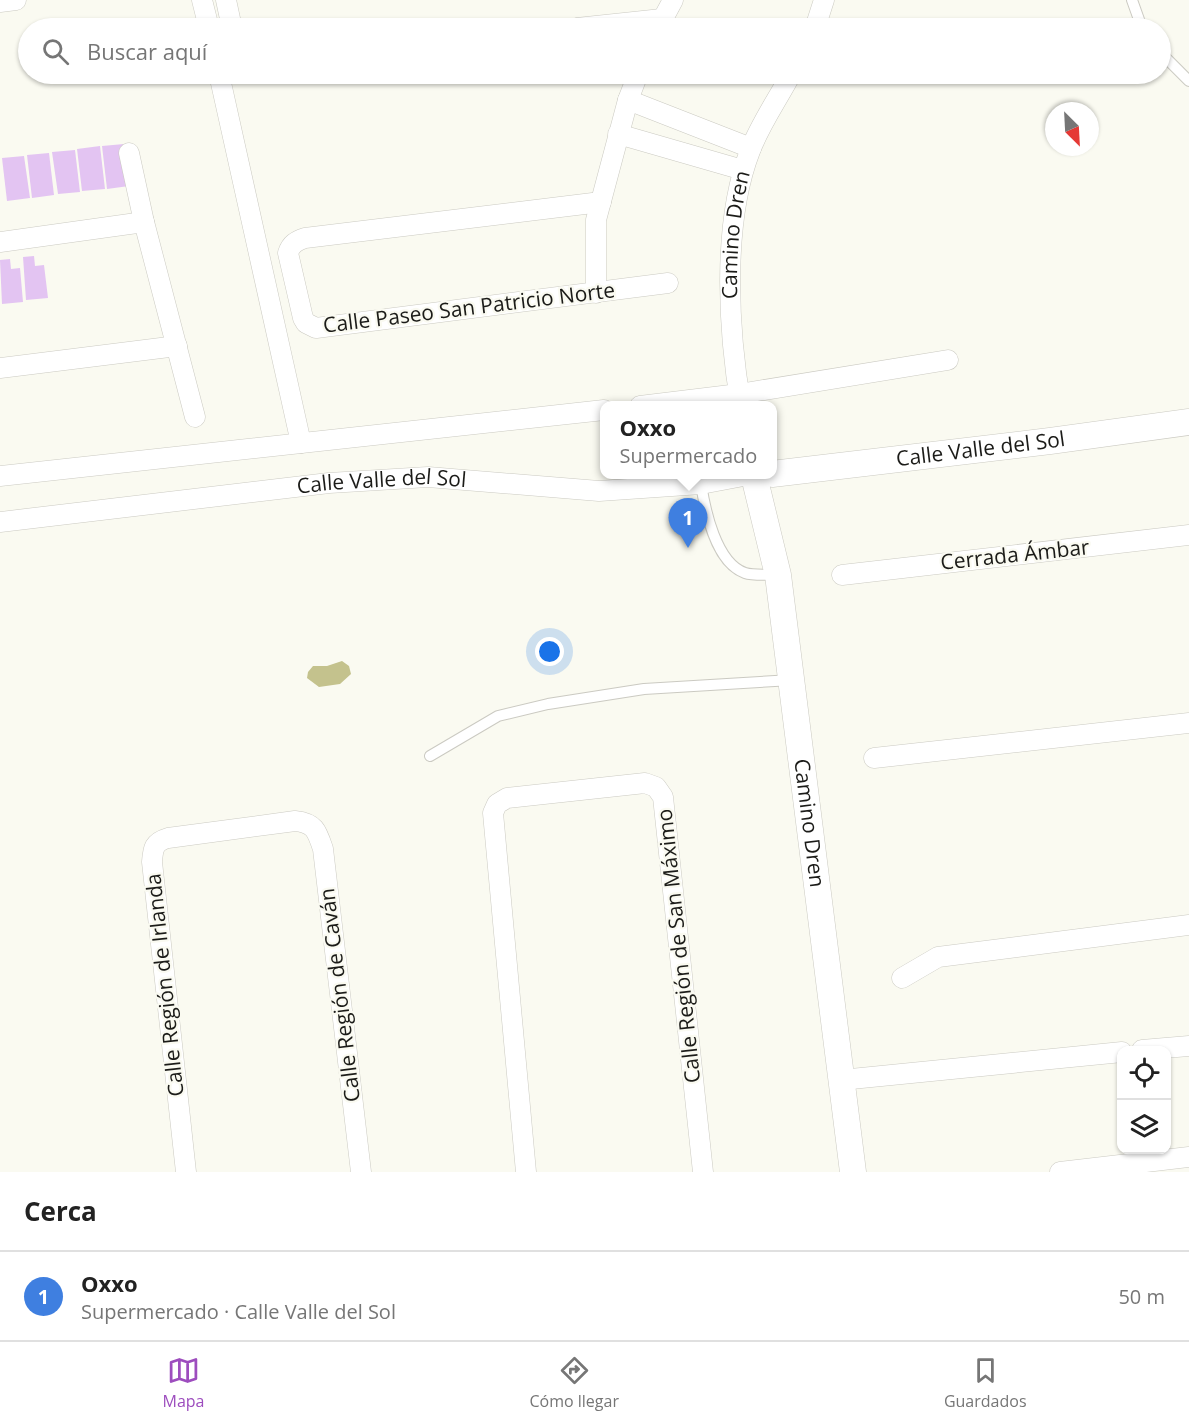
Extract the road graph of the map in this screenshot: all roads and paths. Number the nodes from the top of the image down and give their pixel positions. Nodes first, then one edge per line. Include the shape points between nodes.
1 (16, 0) edge
2 (202, 0) edge
3 (226, 0) edge
4 (673, 0) edge
5 (824, 0) edge
6 (1132, 0) edge
7 (0, 2) edge
8 (206, 18) edge
9 (230, 18) edge
10 (663, 18) edge
11 (818, 18) edge
12 (1138, 18) edge
13 (1171, 62) edge
14 (1189, 81) edge
15 (221, 84) edge
16 (635, 84) edge
17 (786, 84) edge
18 (628, 100) junction
19 (618, 134) junction
20 (751, 148) junction
21 (129, 153) dead end
22 (743, 170) junction
23 (601, 202) junction
24 (144, 222) junction
25 (0, 242) edge
26 (668, 283) dead end
27 (596, 293) junction
28 (177, 346) junction
29 (948, 360) dead end
30 (0, 368) edge
31 (740, 400) edge
32 (720, 401) edge
33 (600, 410) edge
34 (195, 417) dead end
35 (1189, 422) edge
36 (301, 443) junction
37 (777, 473) edge
38 (0, 476) edge
39 (735, 479) edge
40 (762, 479) edge
41 (702, 484) junction
42 (0, 522) edge
43 (1189, 535) edge
44 (778, 575) junction
45 (842, 575) dead end
46 (792, 680) junction
47 (1189, 723) edge
48 (430, 756) dead end
49 (874, 759) dead end
50 (308, 822) joint
51 (1189, 925) edge
52 (902, 978) dead end
53 (1189, 1046) edge
54 (1171, 1048) edge
55 (1117, 1052) edge
56 (841, 1080) junction
57 (1189, 1158) edge
58 (1150, 1167) edge
59 (186, 1172) edge
60 (361, 1172) edge
61 (526, 1172) edge
62 (703, 1172) edge
63 (853, 1172) edge
64 (1060, 1172) edge

1 - 7 street
2 - 8 street
3 - 9 street
4 - 10 street
5 - 11 street
6 - 12 lane
13 - 14 lane
15 - 36 street
16 - 18 street
17 - 20 street, Camino Dren
18 - 19 street
18 - 20 street
19 - 22 street
19 - 23 street
20 - 22 street, Camino Dren
21 - 24 street
22 - 31 street, Camino Dren via 731,280
23 - 27 street via 596,220
23 - 27 street, Calle Paseo San Patricio Norte via 305,238 293,244 288,253 303,318 316,328
24 - 25 street
24 - 28 street
26 - 27 street, Calle Paseo San Patricio Norte
28 - 30 street
28 - 34 street
29 - 31 street
31 - 32 street
33 - 36 street
35 - 37 street, Calle Valle del Sol
36 - 38 street
39 - 41 street, Calle Valle del Sol
40 - 44 street, Camino Dren
41 - 42 street, Calle Valle del Sol via 599,490 417,478 318,484
41 - 44 lane via 711,527 730,563 744,573
43 - 45 street, Cerrada Ámbar
44 - 46 street, Camino Dren
46 - 48 lane via 644,689 548,704 498,716
46 - 56 street, Camino Dren
47 - 49 street
50 - 59 street, Calle Región de Irlanda via 168,838 159,841 153,850
50 - 60 street, Calle Región de Caván via 319,835 323,849
51 - 52 street via 938,957
53 - 54 street
55 - 56 street
56 - 63 street, Camino Dren
57 - 58 street
58 - 64 street
61 - 62 street, Calle Región de San Máximo via 493,813 497,804 507,798 645,783 656,787 663,797

